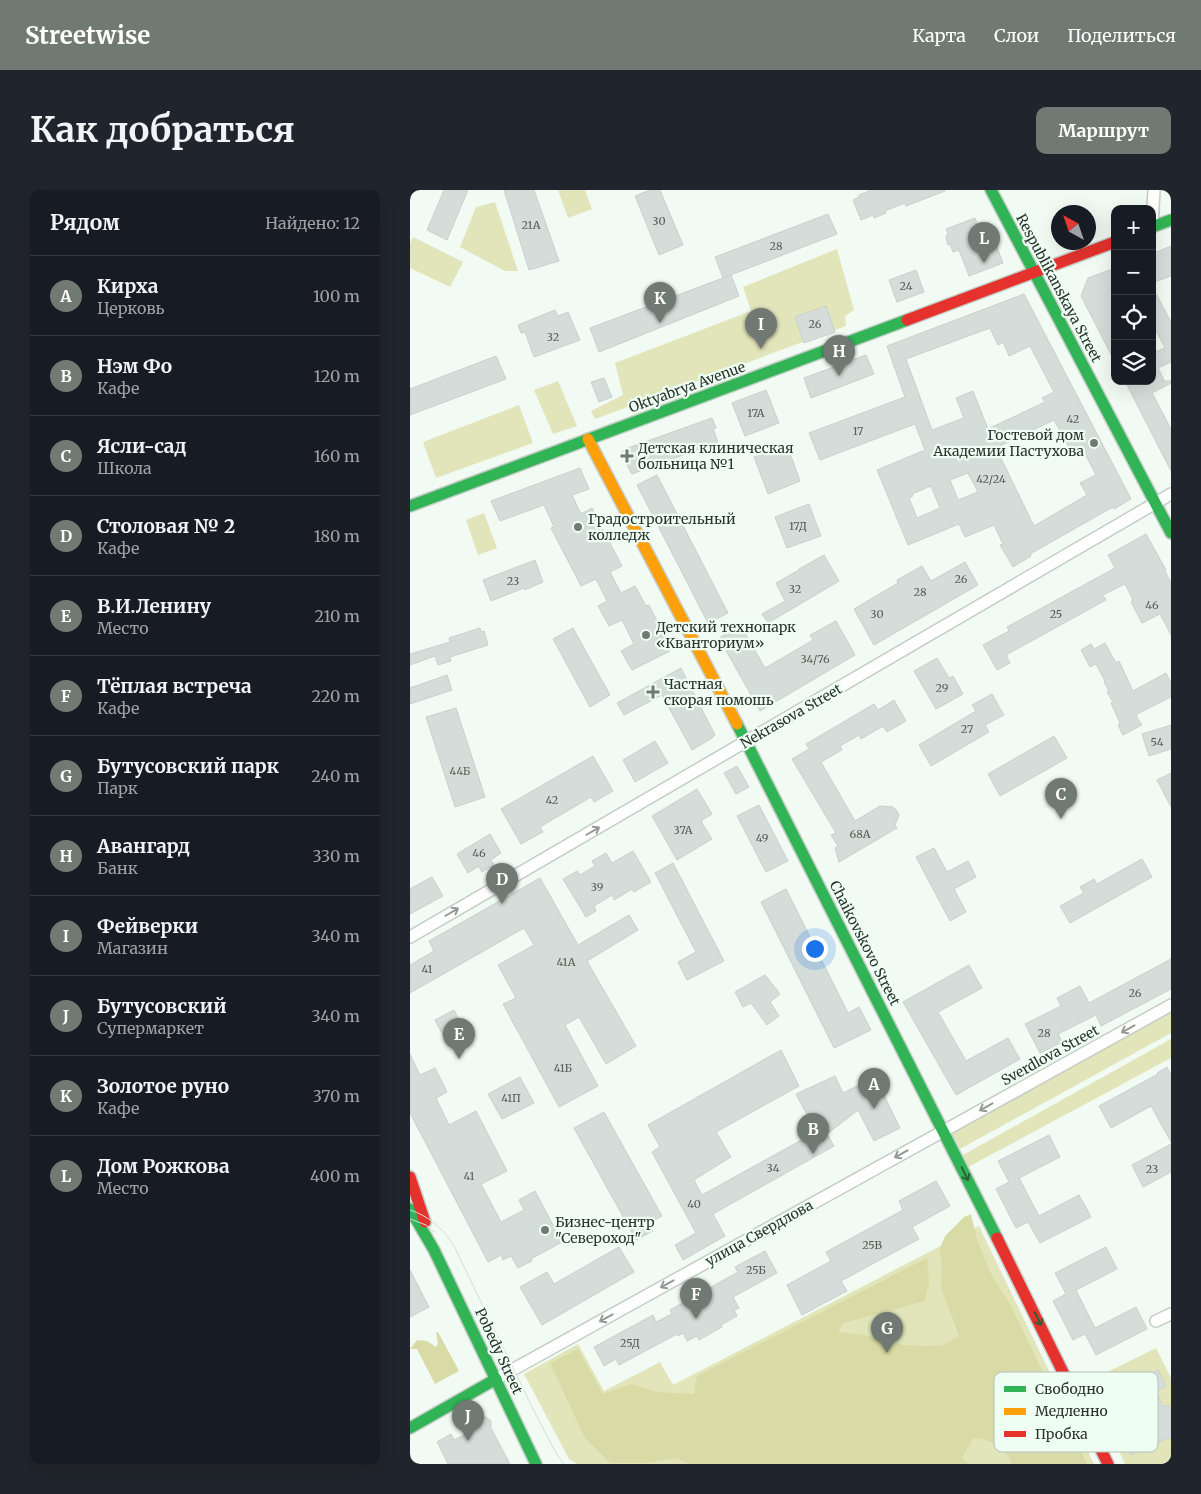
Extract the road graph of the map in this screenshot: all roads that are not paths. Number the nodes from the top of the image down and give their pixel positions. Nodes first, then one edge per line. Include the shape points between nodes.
1 (991, 190) edge
2 (1154, 190) edge
3 (1153, 205) edge
4 (1171, 220) edge
5 (1156, 226) edge
6 (1111, 244) edge
7 (1034, 273) junction
8 (588, 439) junction
9 (1171, 494) edge
10 (1156, 503) junction
11 (410, 506) edge
12 (1171, 533) edge
13 (746, 742) junction
14 (410, 937) edge
15 (1171, 1005) edge
16 (944, 1130) junction
17 (410, 1179) edge
18 (410, 1209) edge
19 (434, 1250) junction
20 (1171, 1314) edge
21 (1156, 1320) dead end
22 (1064, 1372) edge
23 (496, 1380) junction
24 (410, 1428) edge
25 (1102, 1452) edge
26 (536, 1464) edge
27 (1108, 1464) edge

1 - 7 main road, Respublikanskaya Street
2 - 3 street
4 - 5 main road
6 - 7 main road, Oktyabrya Avenue
7 - 8 main road, Oktyabrya Avenue
7 - 10 main road, Respublikanskaya Street
8 - 11 main road, Oktyabrya Avenue
8 - 13 main road, Chaikovskovo Street
9 - 10 street, Nekrasova Street
10 - 12 main road, Respublikanskaya Street
10 - 13 street, Nekrasova Street
14 -> 13 street, Nekrasova Street
13 - 16 main road, Chaikovskovo Street
15 -> 16 street, Sverdlova Street
16 -> 22 main road, Chaikovskovo Street
16 -> 23 street, улица Свердлова
17 - 19 main road, Pobedy Street
18 - 19 main road, Pobedy Street
19 - 23 main road, Pobedy Street
20 - 21 street
23 - 24 main road
23 - 26 main road, Pobedy Street
25 -> 27 main road, Chaikovskovo Street

